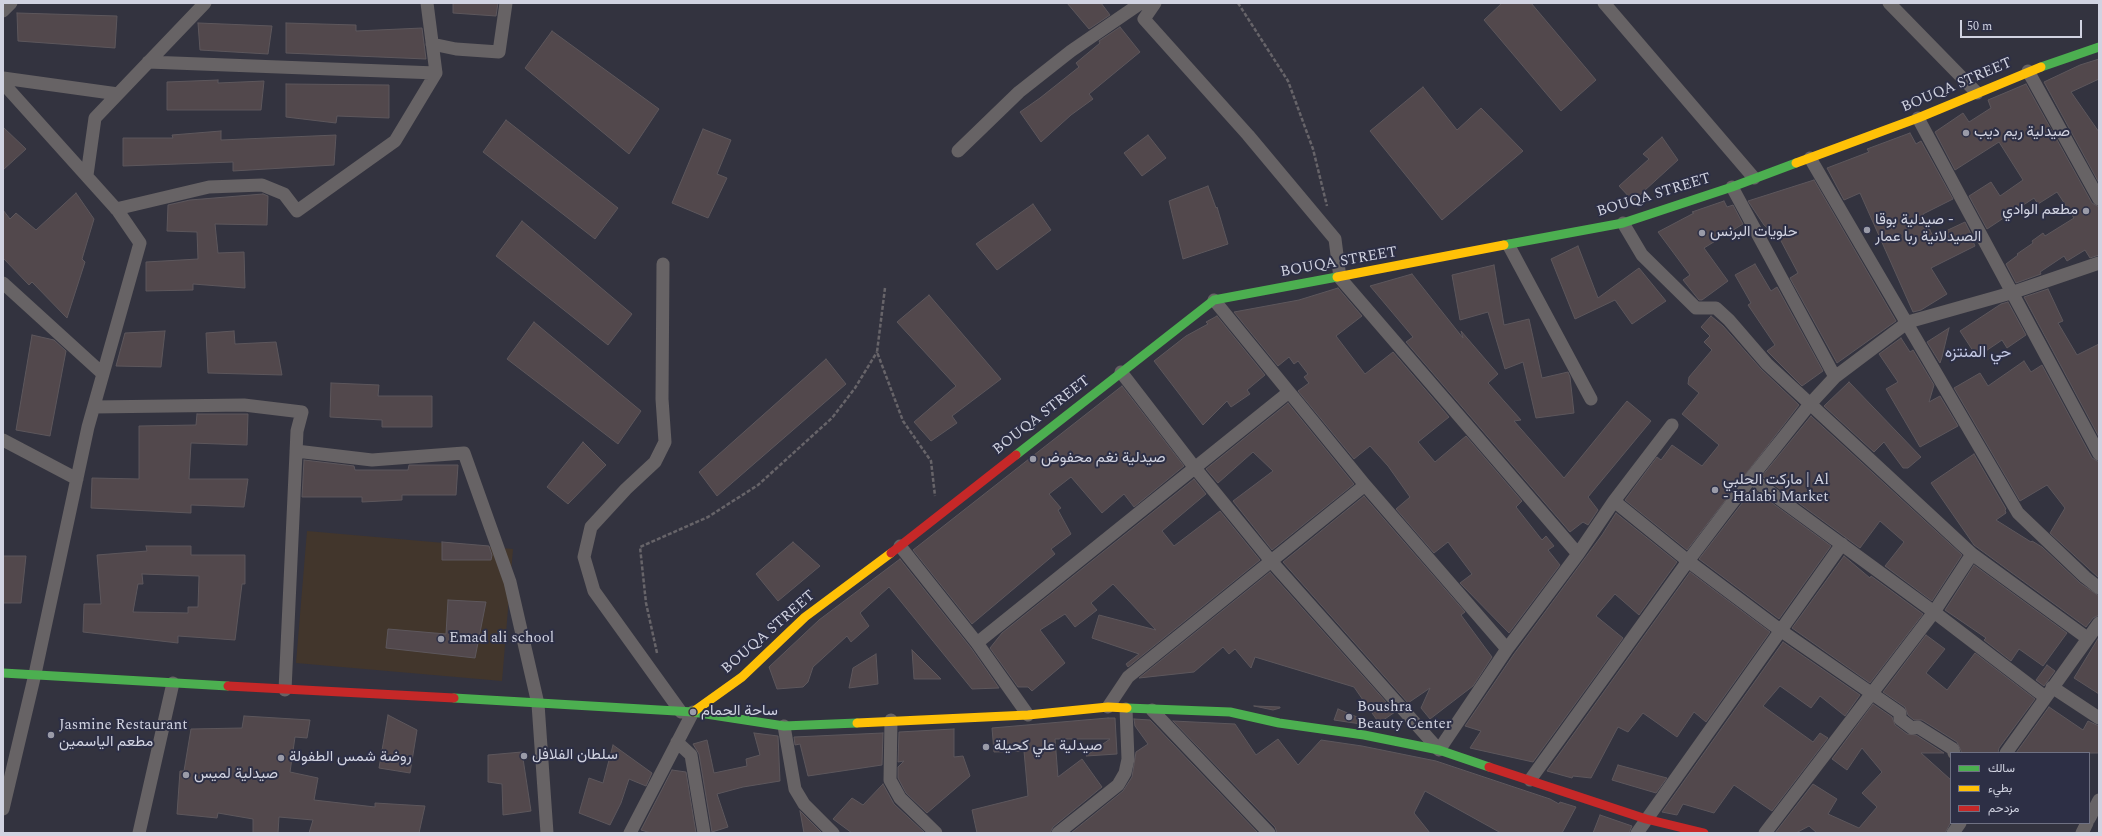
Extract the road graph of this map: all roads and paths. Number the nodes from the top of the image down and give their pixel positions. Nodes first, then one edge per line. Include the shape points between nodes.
1 (11, 3) edge
2 (205, 3) edge
3 (427, 3) edge
4 (506, 3) edge
5 (1141, 3) edge
6 (1155, 3) edge
7 (1238, 3) edge
8 (1604, 3) edge
9 (1889, 3) edge
10 (3, 11) edge
11 (432, 44) junction
12 (2099, 47) edge
13 (148, 62) junction
14 (2028, 71) junction
15 (436, 73) junction
16 (3, 78) edge
17 (3, 83) edge
18 (1976, 93) junction
19 (118, 94) junction
20 (1918, 118) junction
21 (958, 151) dead end
22 (1810, 158) junction
23 (87, 175) junction
24 (1754, 178) junction
25 (1732, 187) junction
26 (2099, 199) edge
27 (116, 209) junction
28 (1328, 209) dead end
29 (1623, 223) junction
30 (1509, 246) junction
31 (2099, 263) edge
32 (663, 264) dead end
33 (1340, 278) junction
34 (3, 283) edge
35 (885, 288) dead end
36 (2011, 293) junction
37 (1214, 300) junction
38 (1908, 322) junction
39 (877, 352) junction
40 (1122, 372) junction
41 (103, 374) junction
42 (1835, 376) junction
43 (1289, 392) junction
44 (1590, 399) dead end
45 (1810, 404) junction
46 (94, 407) junction
47 (1672, 425) dead end
48 (3, 440) edge
49 (296, 451) junction
50 (2099, 454) edge
51 (1195, 468) junction
52 (1751, 478) junction
53 (77, 479) junction
54 (1365, 485) junction
55 (1614, 501) junction
56 (938, 514) junction
57 (1842, 544) junction
58 (900, 546) junction
59 (1578, 554) junction
60 (1972, 554) junction
61 (1688, 560) junction
62 (1271, 561) junction
63 (2099, 588) edge
64 (1934, 612) junction
65 (2099, 623) edge
66 (1780, 630) junction
67 (2087, 638) junction
68 (977, 643) junction
69 (1507, 649) junction
70 (3, 673) edge
71 (35, 674) junction
72 (173, 683) junction
73 (660, 683) junction
74 (285, 690) junction
75 (2049, 692) junction
76 (1871, 693) junction
77 (538, 704) junction
78 (1108, 708) junction
79 (1126, 709) junction
80 (1152, 710) junction
81 (687, 712) junction
82 (1028, 715) junction
83 (2099, 718) edge
84 (891, 720) junction
85 (784, 726) junction
86 (677, 742) junction
87 (1439, 750) junction
88 (1954, 752) edge
89 (2007, 752) edge
90 (1530, 780) junction
91 (2099, 800) edge
92 (3, 809) edge
93 (2090, 817) edge
94 (1646, 818) junction
95 (1959, 824) edge
96 (2086, 824) edge
97 (139, 833) edge
98 (547, 833) edge
99 (630, 833) edge
100 (704, 833) edge
101 (833, 833) edge
102 (936, 833) edge
103 (1058, 833) edge
104 (1269, 833) edge
105 (1637, 833) edge
106 (1704, 833) edge
107 (1765, 833) edge
108 (1953, 833) edge
109 (2082, 833) edge

1 - 10 street
2 - 13 street
3 - 11 street
4 - 11 street via 498,52 456,49
5 - 21 street via 1071,51 1020,92
6 - 33 street via 1144,19 1248,135 1335,240
7 - 28 path via 1288,81 1313,149
8 - 24 street
9 - 18 street
11 - 15 street
12 - 14 street, BOUQA STREET
13 - 15 street
13 - 19 street
14 - 18 street, BOUQA STREET
14 - 26 street
15 - 27 street via 395,141 297,211 284,194 262,184 209,187
16 - 19 street
17 - 23 street
18 - 20 street, BOUQA STREET
19 - 23 street via 94,118
20 - 22 street, BOUQA STREET
20 - 36 street
22 - 24 street, BOUQA STREET
22 - 38 street
23 - 27 street
24 - 25 street, BOUQA STREET
25 - 29 street, BOUQA STREET
25 - 42 street
27 - 41 street via 140,244
29 - 30 street, BOUQA STREET
29 - 45 street via 1642,255 1696,308 1716,308 1767,364
30 - 33 street, BOUQA STREET
30 - 44 street
31 - 36 street
32 - 73 street via 662,399 665,442 655,462 626,488 591,527 584,557 594,591
33 - 37 street, BOUQA STREET
33 - 59 street
34 - 41 street
35 - 39 path
36 - 38 street
36 - 50 street
37 - 40 street, BOUQA STREET
37 - 43 street
38 - 42 street
38 - 63 street via 2018,513 2085,578
39 - 56 path via 903,420 931,461
39 - 73 path via 855,388 832,418 758,485 708,517 640,548 646,603 660,668
40 - 51 street
40 - 56 street, BOUQA STREET
41 - 46 street
42 - 45 street
43 - 51 street
43 - 54 street
45 - 52 street
45 - 60 street
46 - 49 street via 244,405 302,412 297,430
46 - 53 street
47 - 55 street
48 - 53 street
49 - 74 street
49 - 77 street via 372,460 464,453 510,582
51 - 62 street
51 - 68 street
52 - 57 street
52 - 61 street
53 - 71 street
54 - 62 street
54 - 69 street
55 - 59 street
55 - 61 street
56 - 58 street, BOUQA STREET
57 - 64 street
57 - 66 street
58 - 68 street
58 - 81 street, BOUQA STREET via 805,617 742,677
59 - 69 street
60 - 64 street
60 - 67 street
61 - 66 street
61 - 90 street
62 - 78 street via 1128,677
62 - 87 street
64 - 75 street
64 - 76 street
65 - 67 street
66 - 76 street
66 - 94 street
67 - 75 street
68 - 82 street
69 - 87 street
70 - 71 street
71 - 72 street
71 - 92 street
72 - 74 street
72 - 97 street
73 - 81 street
74 - 77 street
75 - 83 street
75 - 89 street
76 - 88 street via 1900,713 1900,719 1912,728 1918,727 1953,749
76 - 107 street
77 - 81 street
77 - 98 street
78 - 79 street
78 - 82 street
79 - 80 street
79 - 103 street via 1128,759 1125,773 1118,785
80 - 87 street via 1230,712 1279,723 1364,735
80 - 104 street
81 - 85 street
81 - 86 street
82 - 84 street
84 - 85 street
84 - 102 street via 890,780 900,798
85 - 101 street via 794,789 804,804
86 - 99 street
86 - 100 street via 692,755
87 - 90 street
90 - 94 street
91 - 93 street
94 - 105 street
94 - 106 street
95 - 108 street
96 - 109 street

